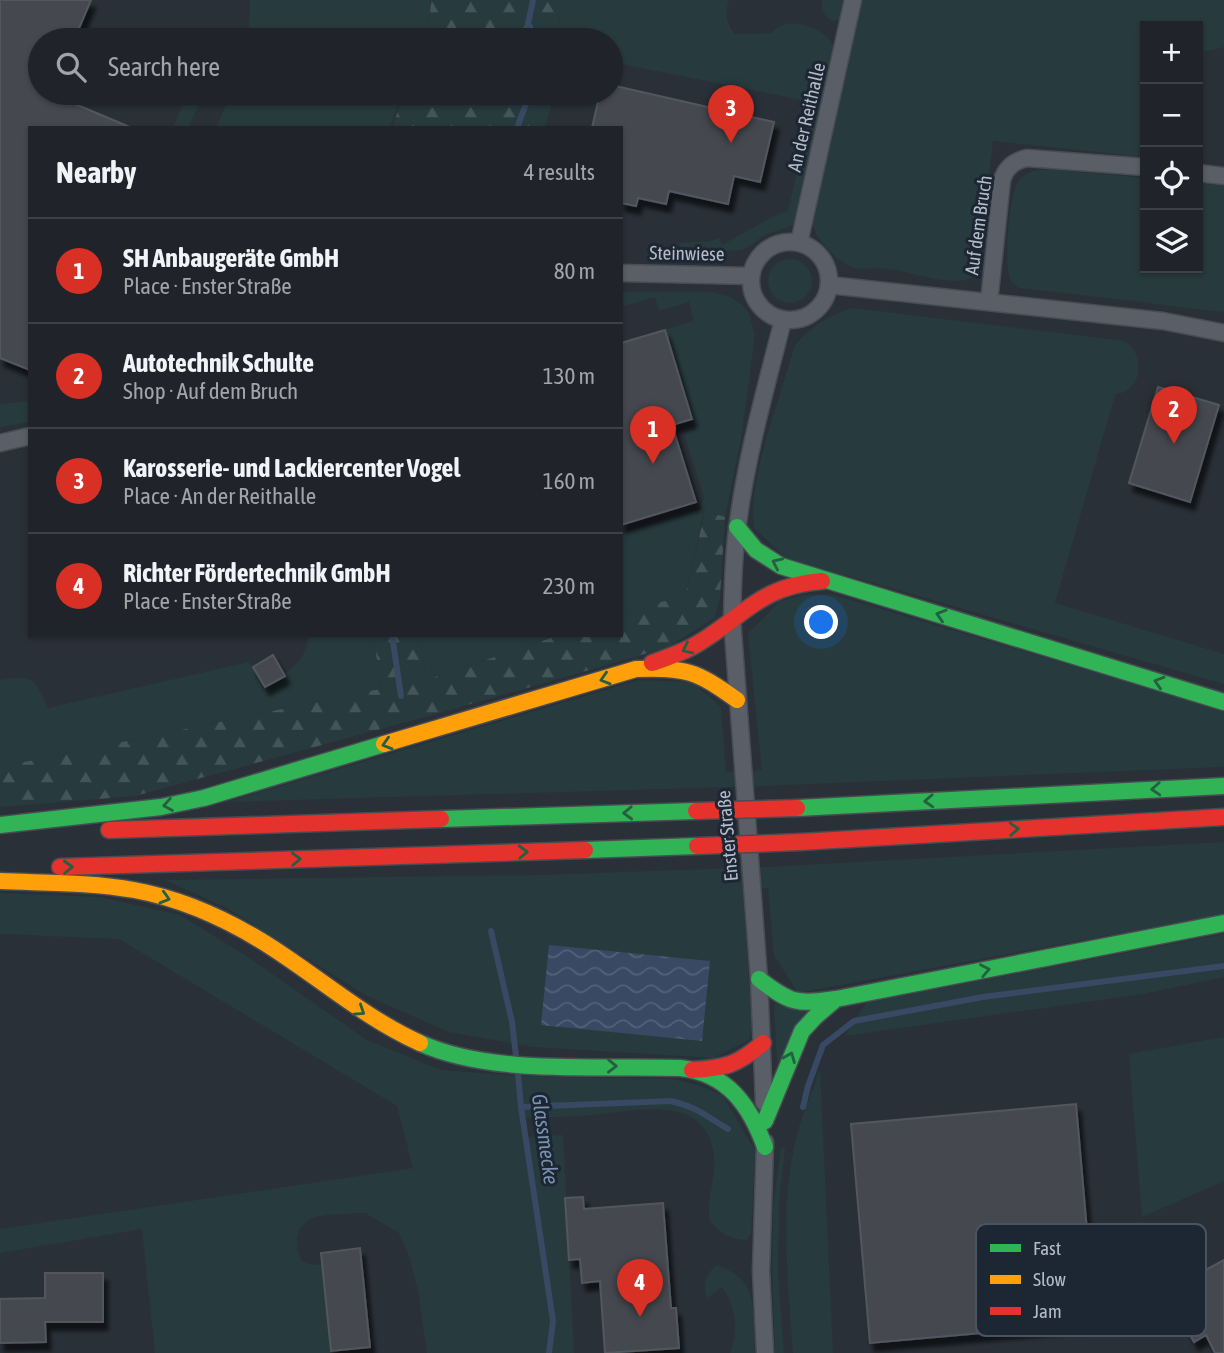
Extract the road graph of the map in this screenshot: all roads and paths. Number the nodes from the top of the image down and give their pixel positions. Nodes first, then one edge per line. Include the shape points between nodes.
1 (853, 0) edge
2 (1140, 167) edge
3 (1203, 174) edge
4 (1224, 176) edge
5 (799, 243) junction
6 (623, 273) edge
7 (751, 276) junction
8 (829, 285) junction
9 (989, 302) junction
10 (783, 320) junction
11 (1224, 333) edge
12 (28, 436) edge
13 (0, 443) edge
14 (737, 527) junction
15 (829, 581) junction
16 (732, 619) junction
17 (636, 669) junction
18 (737, 700) junction
19 (1224, 702) edge
20 (1224, 786) edge
21 (1224, 817) edge
22 (0, 825) edge
23 (0, 834) edge
24 (0, 869) edge
25 (0, 881) edge
26 (1224, 923) edge
27 (759, 979) junction
28 (836, 999) junction
29 (763, 1043) junction
30 (692, 1070) junction
31 (765, 1121) junction
32 (765, 1147) junction
33 (765, 1353) edge

1 - 5 street, An der Reithalle
2 - 9 street, Auf dem Bruch via 1027,158 1013,163 1002,180
3 - 4 street
5 - 7 street via 770,247
5 - 8 street via 824,262
6 - 7 street, Steinwiese
7 - 10 street via 753,295 760,306
8 - 9 street, Auf dem Bruch
8 - 10 street via 826,297 809,315
9 - 11 street, Auf dem Bruch via 1163,321
10 - 14 street, Enster Straße
12 - 13 street
15 -> 14 highway via 768,560
14 - 16 street, Enster Straße
15 - 16 highway via 788,586
19 -> 15 highway
16 -> 17 highway via 685,651
16 - 18 street, Enster Straße
17 - 18 highway via 684,670
17 -> 22 highway via 204,798
18 - 27 street, Enster Straße
20 -> 23 highway, bridge via 797,808
24 -> 21 highway, bridge via 800,842
25 -> 30 highway via 130,890 194,907 246,931 401,1035 452,1054 544,1066
28 -> 26 highway
27 - 28 highway via 788,1001
27 - 29 street, Enster Straße
31 -> 28 highway via 802,1031
29 - 30 highway via 735,1064
29 - 31 street, Enster Straße
30 - 32 highway via 738,1097 752,1114
31 - 32 street, Enster Straße
32 - 33 street, Enster Straße via 761,1271

